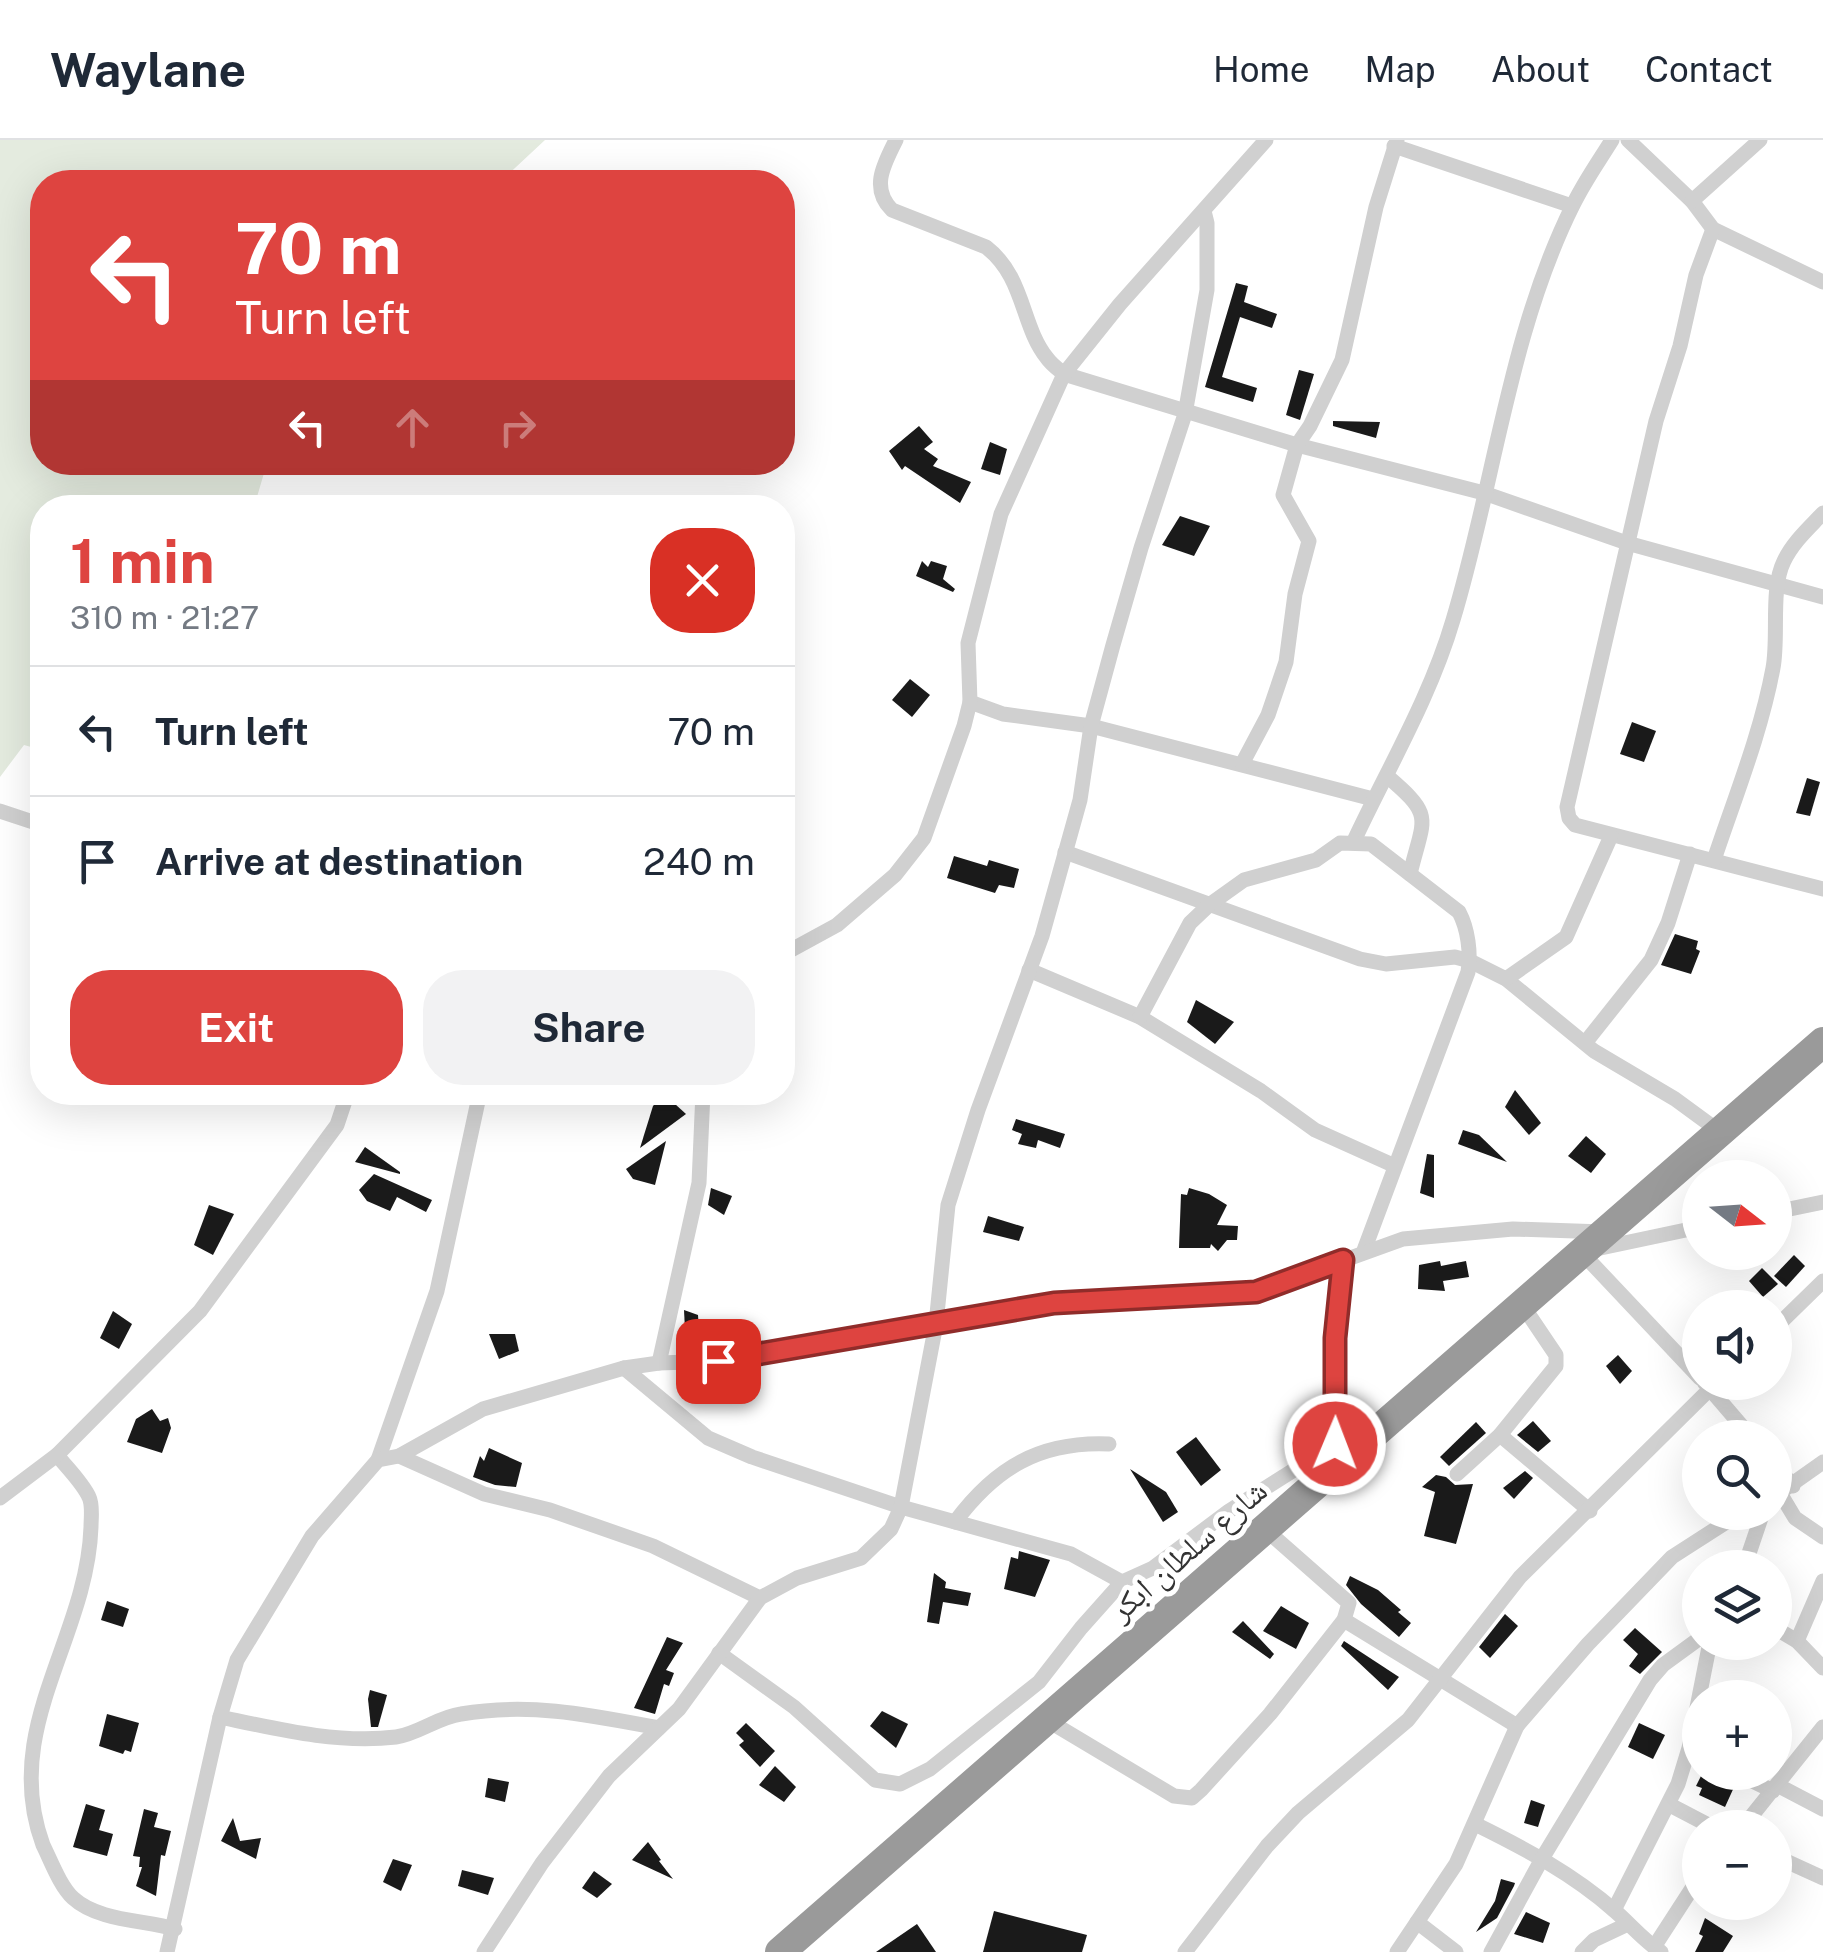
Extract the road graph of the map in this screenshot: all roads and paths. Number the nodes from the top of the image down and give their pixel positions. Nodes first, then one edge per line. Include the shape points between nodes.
1 (896, 140) edge
2 (1266, 140) edge
3 (1612, 140) edge
4 (1628, 140) edge
5 (1760, 140) edge
6 (1396, 143) edge
7 (1692, 201) junction
8 (1572, 206) junction
9 (1204, 211) junction
10 (1713, 229) junction
11 (1823, 282) edge
12 (1064, 374) junction
13 (1185, 414) junction
14 (1297, 445) junction
15 (1484, 492) junction
16 (1823, 513) edge
17 (1627, 543) junction
18 (1777, 583) junction
19 (1823, 597) edge
20 (970, 702) junction
21 (1091, 726) junction
22 (1242, 764) junction
23 (1388, 776) junction
24 (1373, 800) junction
25 (0, 811) edge
26 (30, 821) edge
27 (1611, 836) junction
28 (1354, 841) junction
29 (1065, 852) junction
30 (1690, 854) junction
31 (1714, 860) junction
32 (1410, 874) junction
33 (1823, 889) edge
34 (1209, 905) junction
35 (795, 947) edge
36 (1470, 961) junction
37 (1030, 970) junction
38 (1506, 980) junction
39 (1140, 1018) junction
40 (1823, 1042) edge
41 (1585, 1043) junction
42 (344, 1105) edge
43 (477, 1105) edge
44 (703, 1105) edge
45 (1720, 1132) junction
46 (1396, 1166) junction
47 (1823, 1202) edge
48 (1792, 1208) edge
49 (1682, 1231) edge
50 (1592, 1246) junction
51 (1363, 1253) junction
52 (1343, 1260) junction
53 (1823, 1281) edge
54 (1522, 1306) junction
55 (1792, 1311) edge
56 (936, 1324) junction
57 (1682, 1352) edge
58 (659, 1362) junction
59 (624, 1368) junction
60 (1692, 1400) edge
61 (1722, 1400) edge
62 (1738, 1420) edge
63 (1500, 1435) junction
64 (1108, 1444) dead end
65 (57, 1455) junction
66 (399, 1456) junction
67 (1335, 1456) junction
68 (378, 1460) junction
69 (1823, 1462) edge
70 (1457, 1474) dead end
71 (1792, 1485) edge
72 (0, 1498) edge
73 (901, 1507) junction
74 (1590, 1511) junction
75 (1792, 1512) edge
76 (955, 1522) junction
77 (1265, 1529) junction
78 (1714, 1530) edge
79 (1823, 1536) edge
80 (1823, 1581) edge
81 (1122, 1582) junction
82 (760, 1598) junction
83 (1344, 1620) junction
84 (1792, 1638) edge
85 (1797, 1641) junction
86 (1682, 1651) edge
87 (719, 1653) junction
88 (1823, 1668) edge
89 (1440, 1681) junction
90 (220, 1717) junction
91 (1047, 1720) junction
92 (1517, 1726) junction
93 (1823, 1727) edge
94 (659, 1728) junction
95 (1792, 1766) edge
96 (1682, 1779) edge
97 (1773, 1790) edge
98 (1780, 1790) edge
99 (1670, 1805) junction
100 (1823, 1809) edge
101 (1757, 1810) edge
102 (1682, 1811) edge
103 (1475, 1824) junction
104 (1542, 1857) junction
105 (1792, 1864) edge
106 (1823, 1878) edge
107 (1682, 1901) edge
108 (1614, 1910) junction
109 (1417, 1922) junction
110 (1628, 1924) junction
111 (175, 1930) junction
112 (1648, 1948) edge
113 (167, 1952) edge
114 (484, 1952) edge
115 (780, 1952) edge
116 (1186, 1952) edge
117 (1398, 1952) edge
118 (1456, 1952) edge
119 (1491, 1952) edge
120 (1582, 1952) edge

1 - 12 street via 882,168 884,202 998,256 1044,356
2 - 9 street
3 - 8 street
4 - 7 street
5 - 7 street
6 - 8 street
6 - 14 street via 1342,360
7 - 10 street
8 - 15 street via 1514,374
9 - 12 street
9 - 13 street via 1207,290
10 - 11 street
10 - 17 street
12 - 13 street
12 - 20 street via 1002,514 982,582 968,643
13 - 14 street
13 - 21 street
14 - 15 street
14 - 22 street via 1283,495 1309,541 1286,662
15 - 17 street
15 - 23 street via 1454,618
16 - 18 street via 1783,562
17 - 18 street
17 - 27 street via 1567,807 1575,825
18 - 19 street
18 - 31 street via 1772,672
20 - 21 street via 1003,714
20 - 35 street via 924,838 895,875 837,925
21 - 22 street
21 - 29 street
22 - 24 street
23 - 24 street
23 - 32 street via 1422,813
24 - 28 street
25 - 26 street
27 - 30 street
27 - 38 street via 1566,937
28 - 32 street via 1370,844
28 - 34 street via 1316,860 1244,880
29 - 34 street
29 - 37 street
30 - 31 street
30 - 41 street via 1652,960
31 - 33 street
32 - 36 street via 1459,912
34 - 36 street via 1360,959
34 - 39 street via 1190,922
36 - 38 street
36 - 46 street
37 - 39 street
37 - 56 street via 948,1206
38 - 41 street
39 - 46 street via 1315,1130
40 - 45 highway, شارع سلطان ابكر
41 - 45 street
42 - 65 street via 337,1126 200,1311
43 - 68 street via 438,1291
44 - 58 street via 700,1183
45 - 50 highway, شارع سلطان ابكر
46 - 51 street
47 - 48 street
49 - 50 street
50 - 51 street via 1513,1230 1402,1238
50 - 54 highway, شارع سلطان ابكر
50 - 57 street
51 - 52 street
52 - 56 street via 1256,1292 1054,1303
52 - 67 street
53 - 55 street
54 - 63 street via 1558,1361
54 - 67 highway, شارع سلطان ابكر
56 - 58 street via 718,1361
56 - 73 street
58 - 59 street
59 - 66 street via 483,1409
59 - 73 street via 708,1438
60 - 74 street
61 - 62 street
63 - 70 street
63 - 74 street
64 - 76 street via 1026,1456 974,1496
65 - 72 street
65 - 111 street via 92,1500 90,1554 36,1712 28,1760 30,1814 73,1898 101,1914
66 - 68 street
66 - 82 street via 484,1494 653,1546
67 - 77 highway, شارع سلطان ابكر
67 - 81 street via 1229,1511 1153,1568
68 - 90 street via 312,1536 237,1660
69 - 71 street
73 - 76 street
73 - 82 street via 891,1529 861,1558 796,1578
74 - 89 street via 1520,1578
75 - 79 street
76 - 81 street via 1071,1554
77 - 83 street via 1349,1603
77 - 91 highway, شارع سلطان ابكر
78 - 92 street via 1672,1557
80 - 85 street
81 - 87 street via 1039,1682 930,1769 900,1784 876,1780 794,1707
82 - 87 street
83 - 89 street
83 - 91 street via 1192,1798 1159,1788
84 - 85 street
85 - 88 street
86 - 104 street via 1650,1680
87 - 94 street
89 - 92 street
89 - 116 street via 1408,1720 1298,1813
90 - 94 street via 343,1738 398,1737 456,1714 483,1711 560,1709
90 - 111 street
91 - 115 highway, شارع سلطان ابكر
92 - 103 street
93 - 95 street
94 - 114 street via 609,1776
96 - 99 street
97 - 101 street
98 - 100 street
99 - 102 street
99 - 108 street
103 - 104 street
103 - 109 street
104 - 108 street
104 - 119 street
105 - 106 street
107 - 112 street
108 - 110 street
109 - 117 street
109 - 118 street
110 - 112 street
110 - 120 street
111 - 113 street

